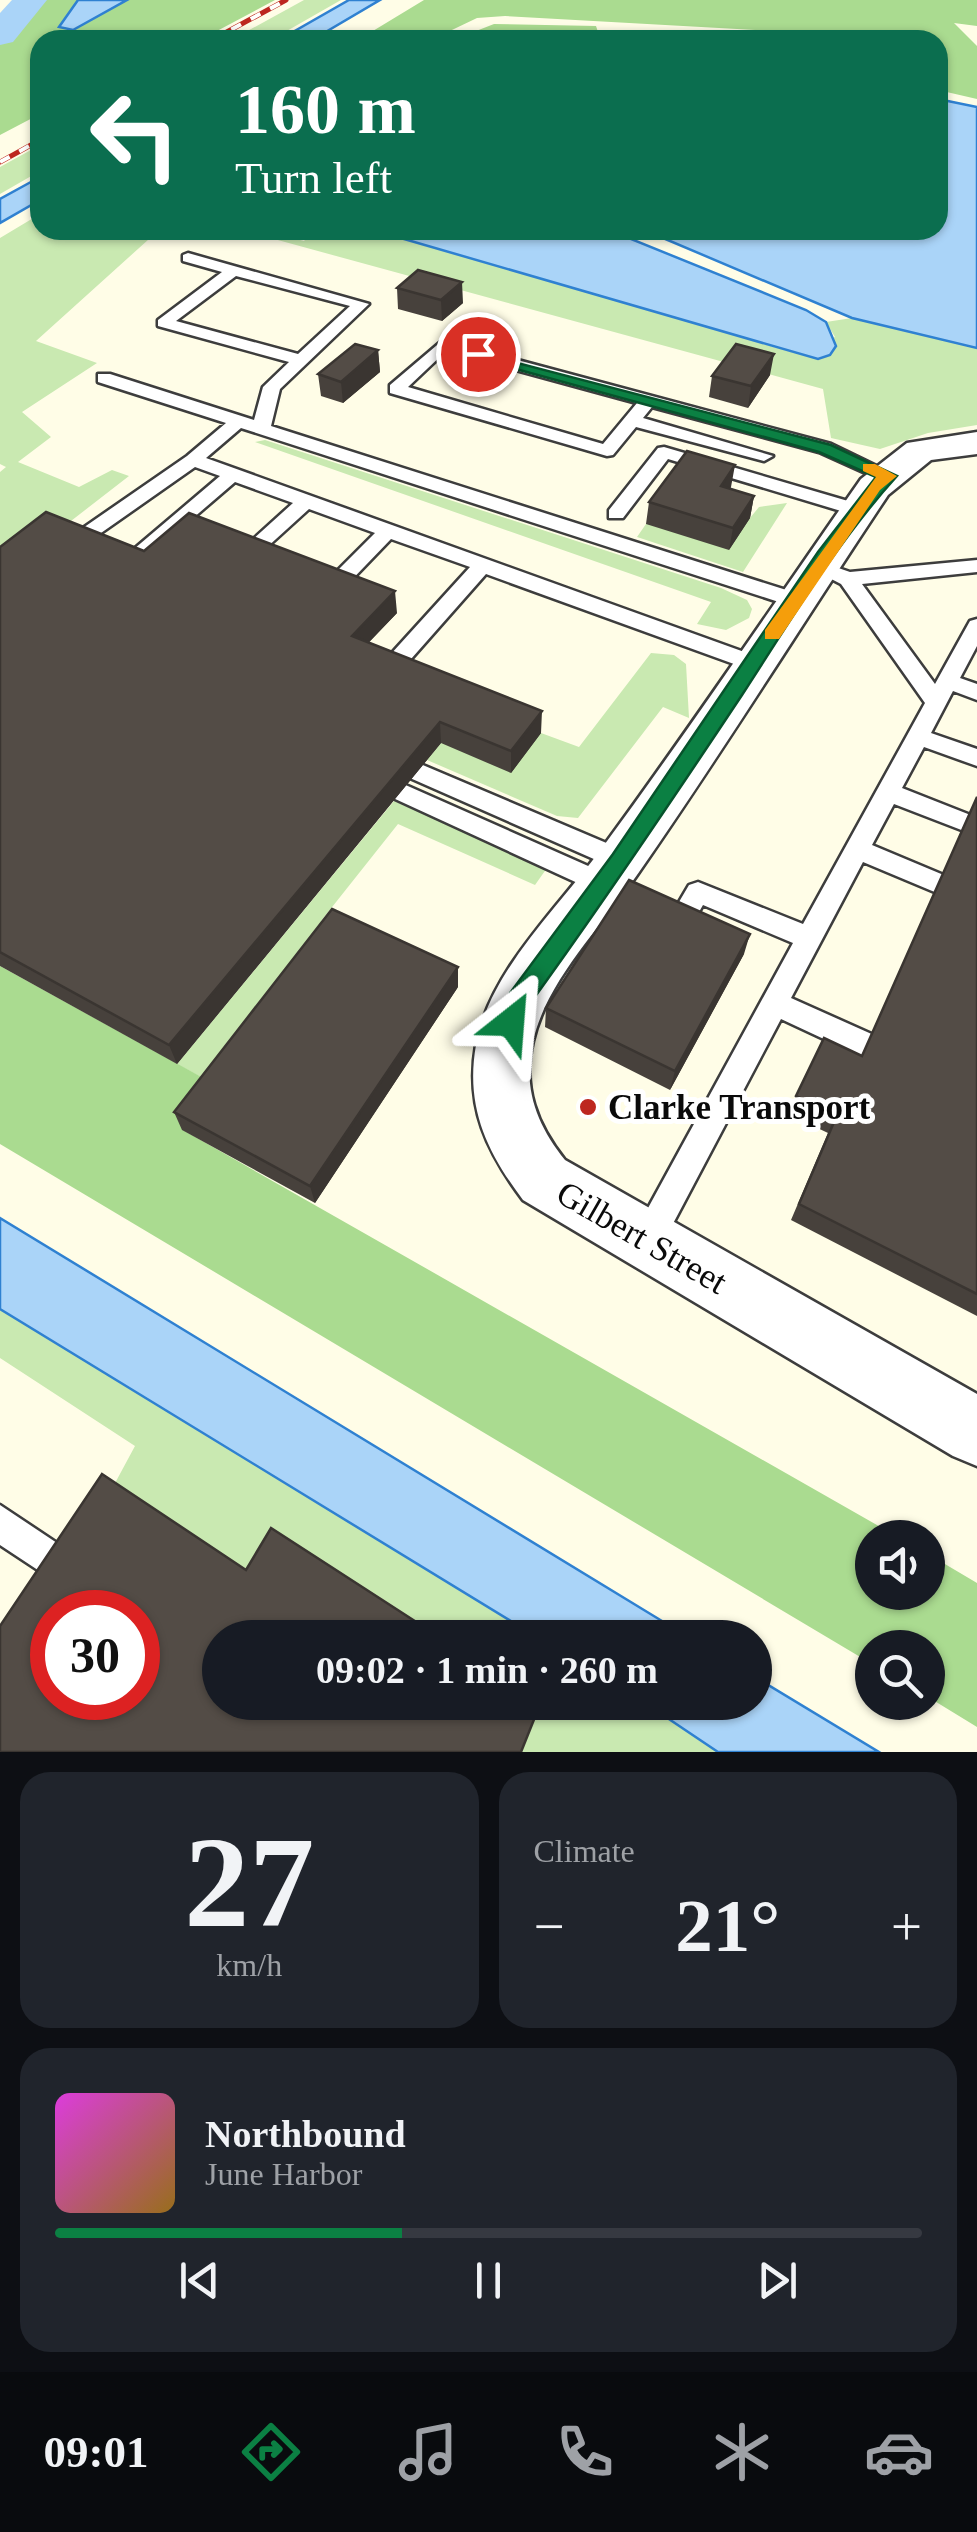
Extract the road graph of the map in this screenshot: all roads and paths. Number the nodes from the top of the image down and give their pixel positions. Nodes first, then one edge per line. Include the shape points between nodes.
1 (188, 258) dead end
2 (234, 270) junction
3 (300, 360) junction
4 (104, 378) dead end
5 (648, 400) junction
6 (728, 402) edge
7 (716, 419) junction
8 (632, 420) junction
9 (240, 422) junction
10 (261, 428) junction
11 (977, 443) edge
12 (764, 456) dead end
13 (192, 460) junction
14 (232, 474) junction
15 (873, 493) junction
16 (306, 501) junction
17 (627, 507) dead end
18 (388, 531) junction
19 (74, 543) edge
20 (247, 556) edge
21 (128, 564) edge
22 (482, 565) junction
23 (977, 566) edge
24 (820, 582) junction
25 (332, 588) edge
26 (977, 626) edge
27 (753, 662) junction
28 (388, 671) edge
29 (941, 691) junction
30 (977, 692) edge
31 (917, 736) junction
32 (977, 758) edge
33 (418, 772) edge
34 (400, 792) edge
35 (888, 792) junction
36 (964, 822) edge
37 (856, 849) junction
38 (612, 872) junction
39 (937, 883) edge
40 (679, 924) edge
41 (809, 938) junction
42 (774, 1003) junction
43 (866, 1045) edge
44 (647, 1240) junction
45 (977, 1432) edge
46 (0, 1523) edge
47 (59, 1566) edge

1 - 2 lane
2 - 3 lane via 362,304
2 - 3 lane via 164,323
3 - 10 lane via 272,387
4 - 9 lane
5 - 7 lane
5 - 8 lane
5 - 8 lane via 443,344 396,389 607,450
6 - 7 lane
7 - 15 lane via 825,448
8 - 12 lane
9 - 10 lane
9 - 13 lane
10 - 24 lane
11 - 15 street, Gilbert Street via 920,451
13 - 14 lane
13 - 19 lane
14 - 16 lane
14 - 21 lane
15 - 17 lane via 664,452
15 - 24 street, Gilbert Street
16 - 18 lane
16 - 20 lane
18 - 22 lane
18 - 25 lane
22 - 27 lane
22 - 28 lane
23 - 24 lane
24 - 27 street, Gilbert Street
24 - 29 lane
26 - 29 lane
27 - 38 street, Gilbert Street
29 - 30 lane
29 - 31 lane
31 - 32 lane
31 - 35 lane
33 - 38 lane
34 - 38 lane
35 - 36 lane
35 - 37 lane
37 - 39 lane
37 - 41 lane
38 - 44 street, Gilbert Street via 518,1000 504,1045 503,1086 512,1138 544,1180
40 - 41 lane via 698,892
41 - 42 lane
42 - 43 lane
42 - 44 lane
44 - 45 street, Gilbert Street
46 - 47 lane

